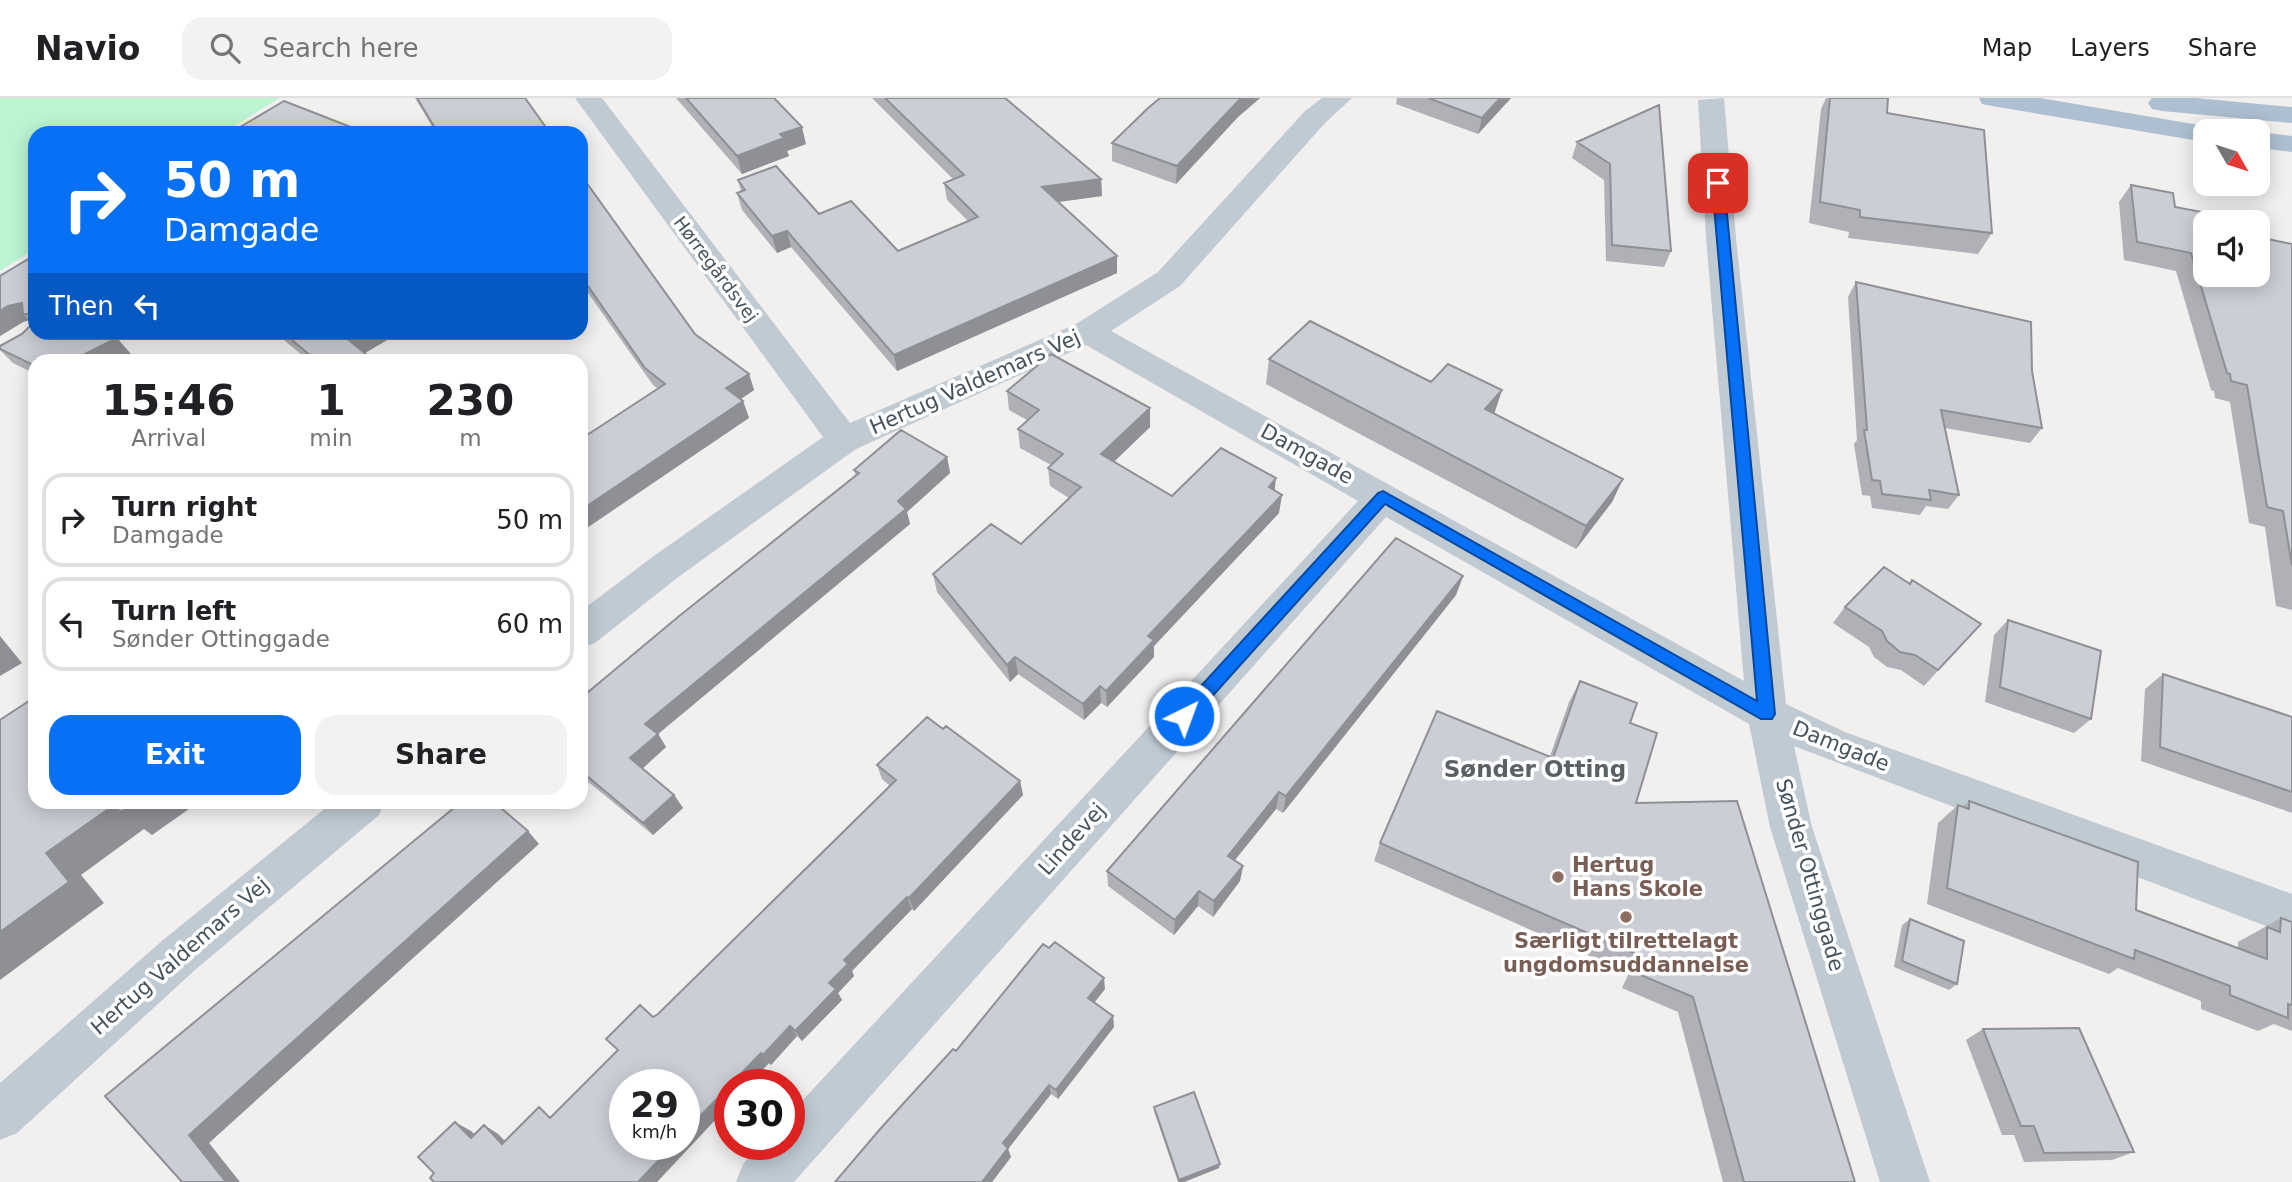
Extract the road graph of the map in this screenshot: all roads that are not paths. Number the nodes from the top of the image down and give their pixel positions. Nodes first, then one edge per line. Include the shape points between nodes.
1 (588, 98) edge
2 (1339, 98) edge
3 (1992, 98) edge
4 (2110, 98) edge
5 (1712, 100) dead end
6 (2292, 116) edge
7 (2193, 132) edge
8 (2270, 141) edge
9 (2292, 144) edge
10 (1087, 332) junction
11 (844, 440) junction
12 (1383, 496) junction
13 (588, 627) edge
14 (1767, 714) junction
15 (356, 809) edge
16 (2292, 915) edge
17 (0, 1116) edge
18 (761, 1182) edge
19 (1905, 1182) edge

1 - 11 street, Hørregårdsvej
2 - 10 street, Hertug Valdemars Vej via 1315,117 1169,279
3 - 7 main road
4 - 6 main road
5 - 14 street, Sønder Ottinggade
8 - 9 main road
10 - 11 street, Hertug Valdemars Vej
10 - 12 street, Damgade
11 - 13 street, Hertug Valdemars Vej
12 - 14 street, Damgade
12 - 18 street, Lindevej
14 - 16 street, Damgade via 1831,744
14 - 19 street, Sønder Ottinggade via 1791,827
15 - 17 street, Hertug Valdemars Vej via 81,1040

